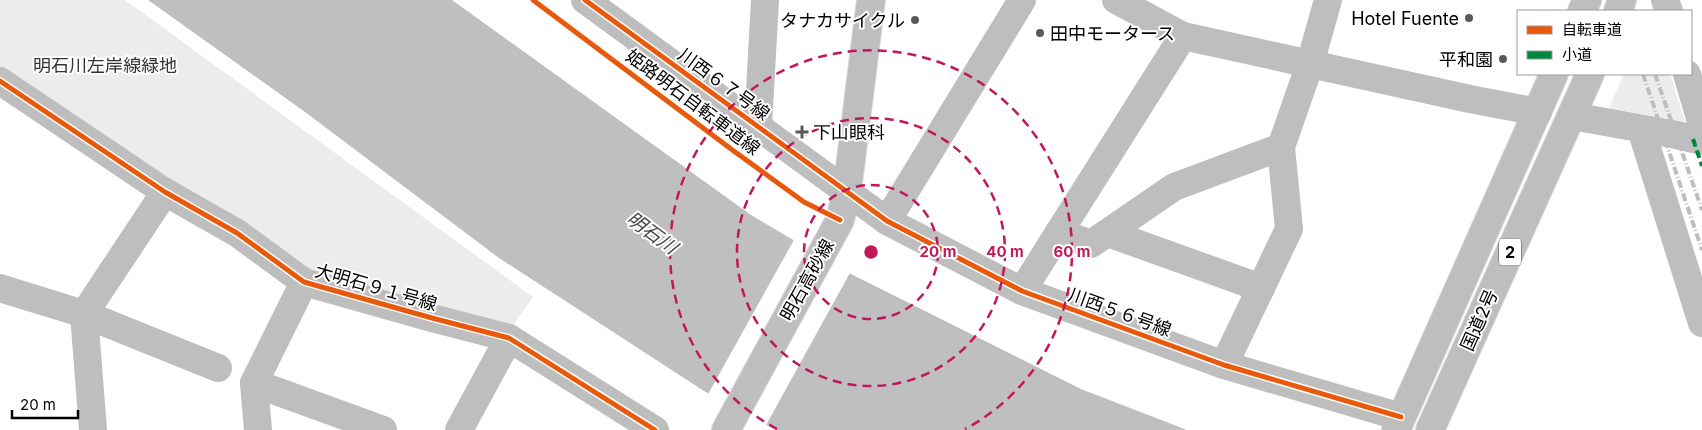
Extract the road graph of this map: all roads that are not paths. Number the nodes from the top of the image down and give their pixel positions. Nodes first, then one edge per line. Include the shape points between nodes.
1 (585, 0) edge
2 (765, 0) edge
3 (871, 0) edge
4 (1022, 0) edge
5 (1116, 0) edge
6 (1328, 0) edge
7 (1183, 36) junction
8 (1310, 64) junction
9 (1554, 75) edge
10 (1590, 75) edge
11 (1687, 75) edge
12 (0, 81) edge
13 (1538, 112) junction
14 (1572, 116) junction
15 (1702, 125) edge
16 (758, 126) junction
17 (1641, 129) junction
18 (1702, 141) edge
19 (1281, 147) junction
20 (847, 190) junction
21 (165, 192) junction
22 (888, 221) junction
23 (1059, 232) junction
24 (1108, 233) junction
25 (304, 282) junction
26 (0, 288) edge
27 (1261, 288) junction
28 (1022, 290) junction
29 (84, 314) junction
30 (1702, 323) edge
31 (509, 338) junction
32 (1224, 365) junction
33 (218, 368) dead end
34 (254, 383) junction
35 (625, 422) edge
36 (1399, 424) edge
37 (93, 430) edge
38 (258, 430) edge
39 (383, 430) edge
40 (459, 430) edge
41 (654, 430) edge
42 (726, 430) edge
43 (1430, 430) edge

1 - 16 main road, 川西６７号線
2 - 16 main road
3 - 20 main road, 明石高砂線
4 - 22 main road
5 - 7 main road
6 - 8 main road
7 - 8 main road
7 - 23 main road
8 - 13 main road
8 - 19 main road
9 - 13 main road, 国道2号 / 2
10 - 14 main road, 国道2号 / 2
11 - 15 main road
12 - 21 main road, 大明石９１号線
13 - 36 main road, 国道2号 / 2
14 - 17 main road
14 - 43 main road, 国道2号 / 2
16 - 20 main road, 川西６７号線
17 - 18 main road
17 - 30 main road
19 - 24 main road via 1174,187
19 - 27 main road via 1289,229
20 - 22 main road, 川西５６号線
20 - 42 main road, 明石高砂線 via 837,226
21 - 25 main road, 大明石９１号線 via 237,233
21 - 29 main road
22 - 28 main road, 川西５６号線
23 - 24 main road via 1091,244
23 - 28 main road
24 - 27 main road
25 - 31 main road, 大明石９１号線
25 - 34 main road
26 - 29 main road
27 - 32 main road
28 - 32 main road, 川西５６号線
29 - 33 main road
29 - 37 main road
31 - 35 main road, 大明石９１号線
31 - 40 main road
32 - 36 main road, 川西５６号線
34 - 38 main road
34 - 39 main road
35 - 41 main road, 大明石９１号線

